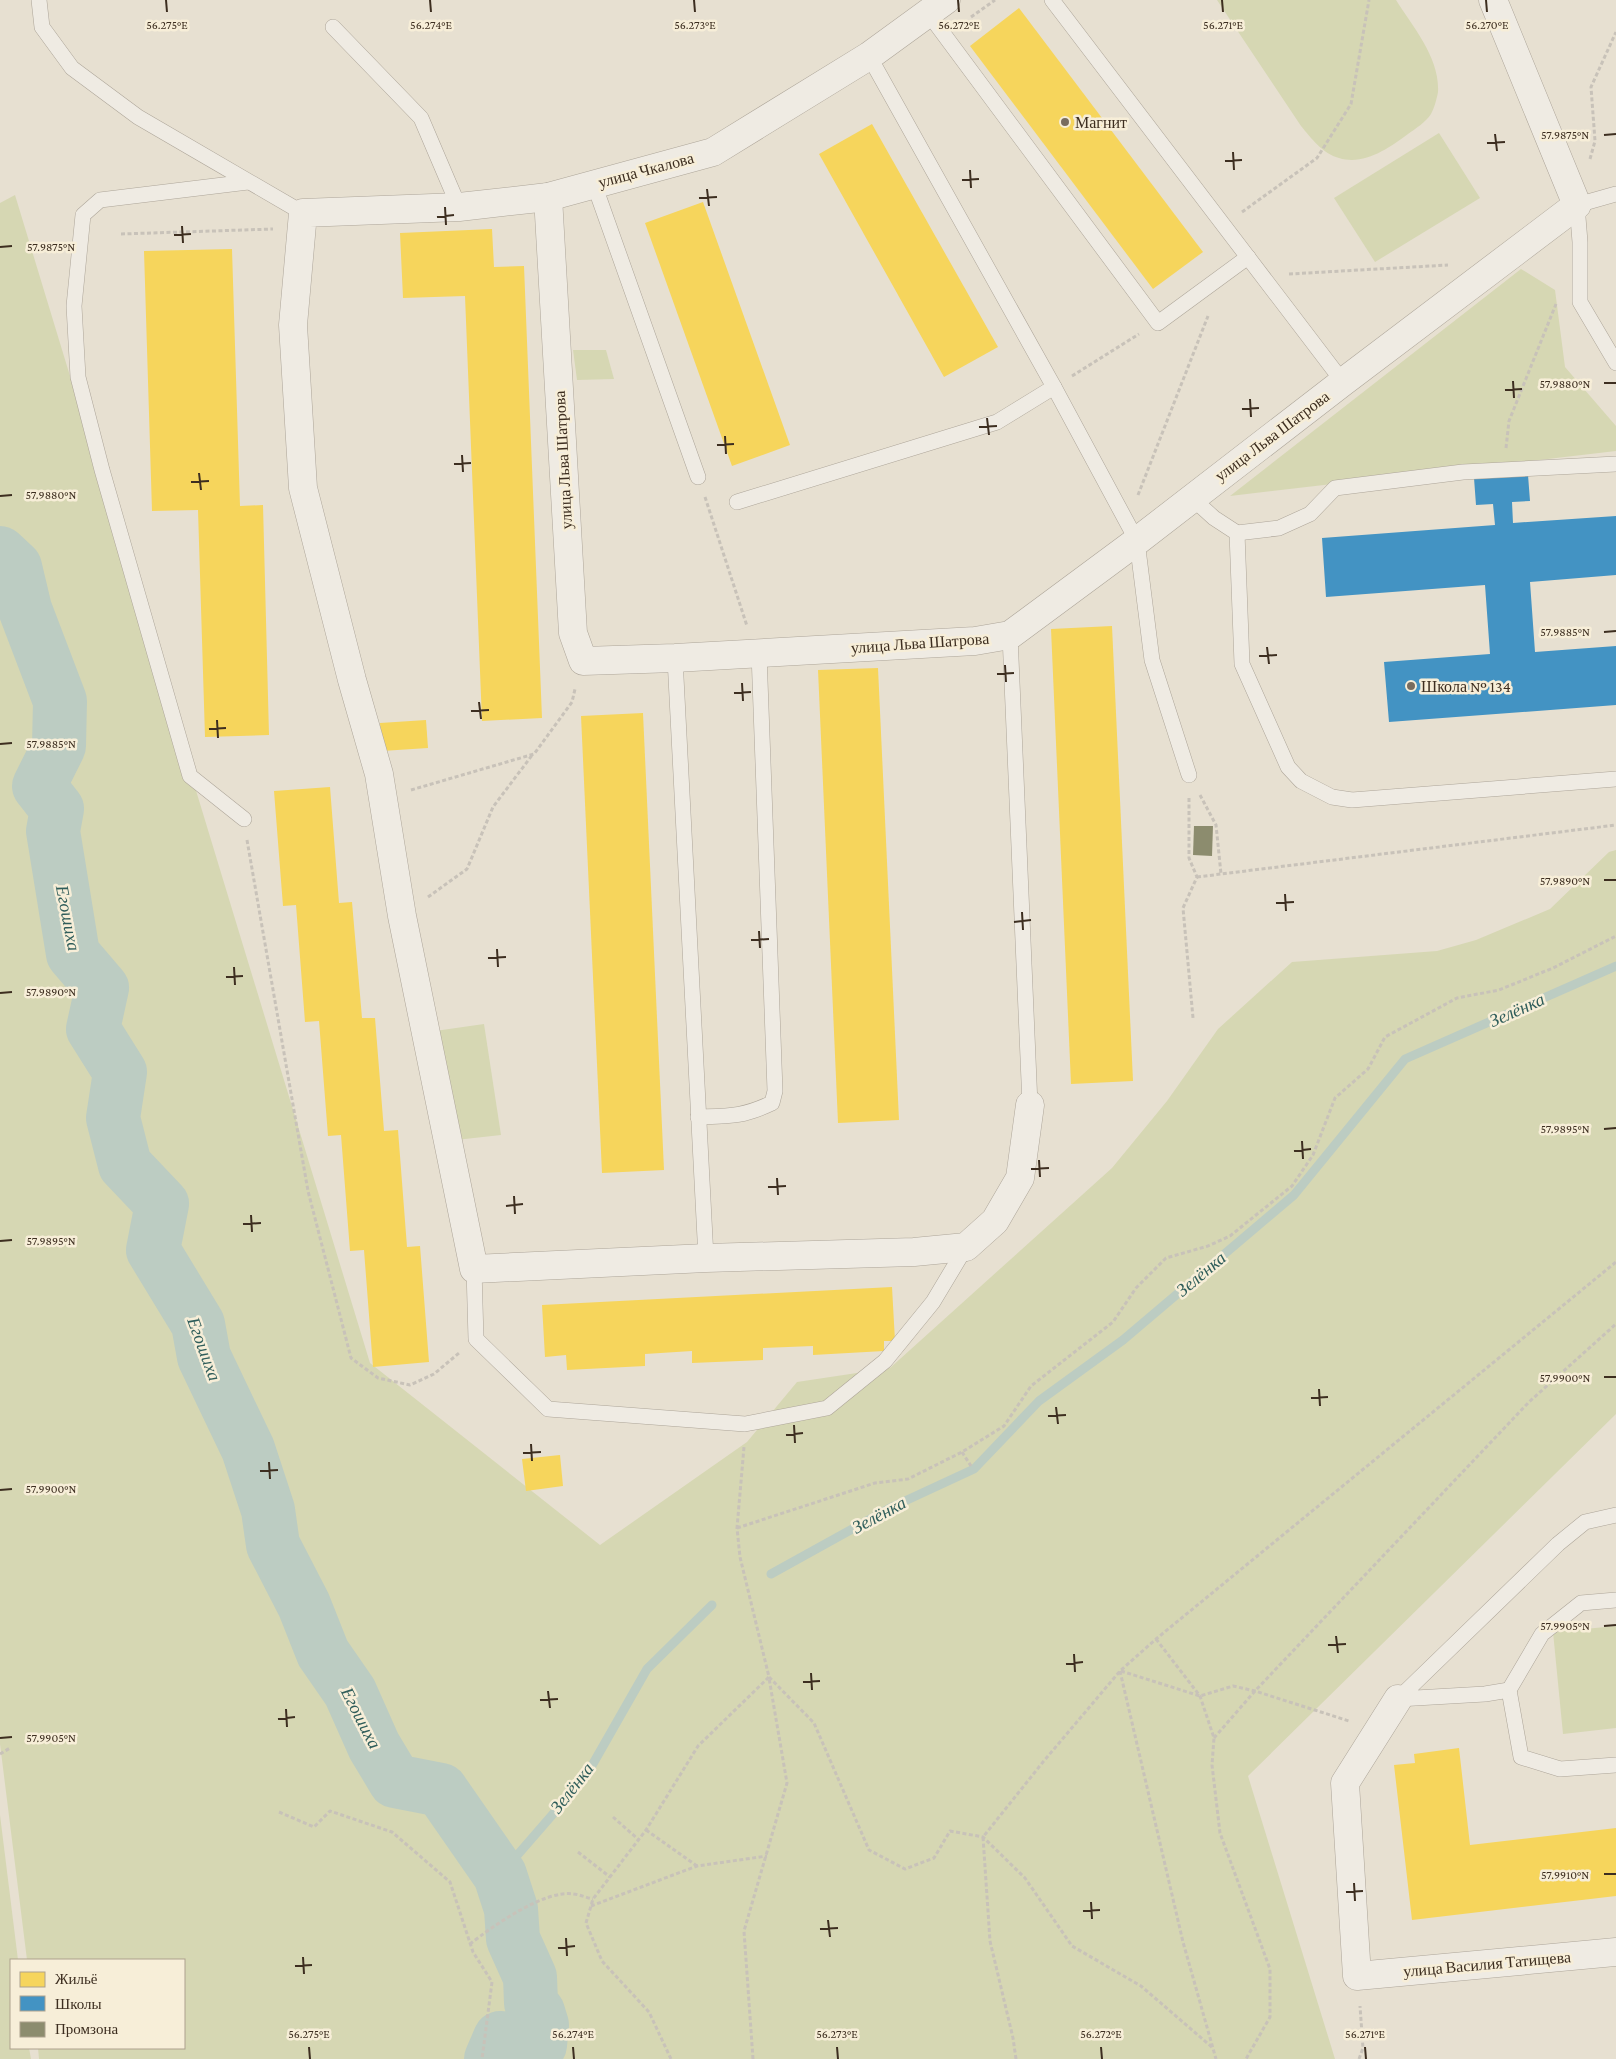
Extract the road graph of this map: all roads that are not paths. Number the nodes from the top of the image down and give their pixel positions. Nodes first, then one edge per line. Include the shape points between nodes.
1 (39, 0) edge
2 (1052, 0) edge
3 (1493, 0) edge
4 (937, 6) edge
5 (333, 28) dead end
6 (869, 56) junction
7 (248, 182) junction
8 (594, 184) junction
9 (1616, 194) edge
10 (548, 197) junction
11 (1578, 205) junction
12 (459, 206) junction
13 (303, 214) junction
14 (1248, 257) junction
15 (1616, 363) edge
16 (1343, 382) junction
17 (1054, 386) junction
18 (1616, 464) edge
19 (698, 477) road end
20 (1192, 498) junction
21 (737, 502) dead end
22 (1132, 532) junction
23 (1237, 533) junction
24 (1010, 635) junction
25 (756, 653) junction
26 (675, 658) junction
27 (1189, 775) road end
28 (1616, 779) edge
29 (244, 820) road end
30 (1030, 1105) joint
31 (698, 1117) junction
32 (966, 1247) junction
33 (706, 1258) junction
34 (474, 1268) junction
35 (1616, 1515) edge
36 (1616, 1600) edge
37 (1509, 1690) junction
38 (1398, 1699) junction
39 (1616, 1765) edge
40 (1616, 1952) edge

1 - 7 lane via 42,28 72,68 138,117
2 - 14 lane
3 - 11 street
4 - 6 street, улица Чкалова
4 - 14 lane via 1158,323
5 - 12 lane via 420,118
6 - 8 street, улица Чкалова via 713,152
6 - 17 lane
7 - 13 lane
7 - 29 lane via 100,200 83,216 74,306 78,377 190,776
8 - 10 street, улица Чкалова
8 - 19 lane
9 - 11 lane
10 - 12 street, улица Чкалова
10 - 26 street, улица Льва Шатрова via 573,633 583,660
11 - 15 lane via 1580,302
11 - 16 street, улица Льва Шатрова
12 - 13 street, улица Чкалова
13 - 34 street via 293,325 303,488 378,774 402,916
14 - 16 lane
16 - 20 street, улица Льва Шатрова
17 - 21 lane via 997,422
17 - 22 lane
18 - 23 lane via 1463,472 1335,488 1310,514 1279,528
20 - 22 street, улица Льва Шатрова
20 - 23 lane
22 - 24 street, улица Льва Шатрова
22 - 27 lane via 1152,660
23 - 28 lane via 1242,664 1288,767 1301,781 1332,797 1352,800
24 - 25 street, улица Льва Шатрова via 975,641
24 - 30 lane
25 - 26 street, улица Льва Шатрова
25 - 31 lane via 775,1091 772,1103 748,1114
26 - 31 lane
30 - 32 street via 1020,1178 995,1221
31 - 33 lane
32 - 33 street via 914,1252
32 - 34 lane via 933,1302 885,1361 828,1408 745,1424 548,1408 476,1340
33 - 34 street
35 - 38 lane via 1585,1522 1558,1544
36 - 37 lane via 1582,1603 1542,1634
37 - 38 lane
37 - 39 lane via 1522,1757 1560,1769
38 - 40 street, улица Василия Татищева via 1345,1783 1357,1976

